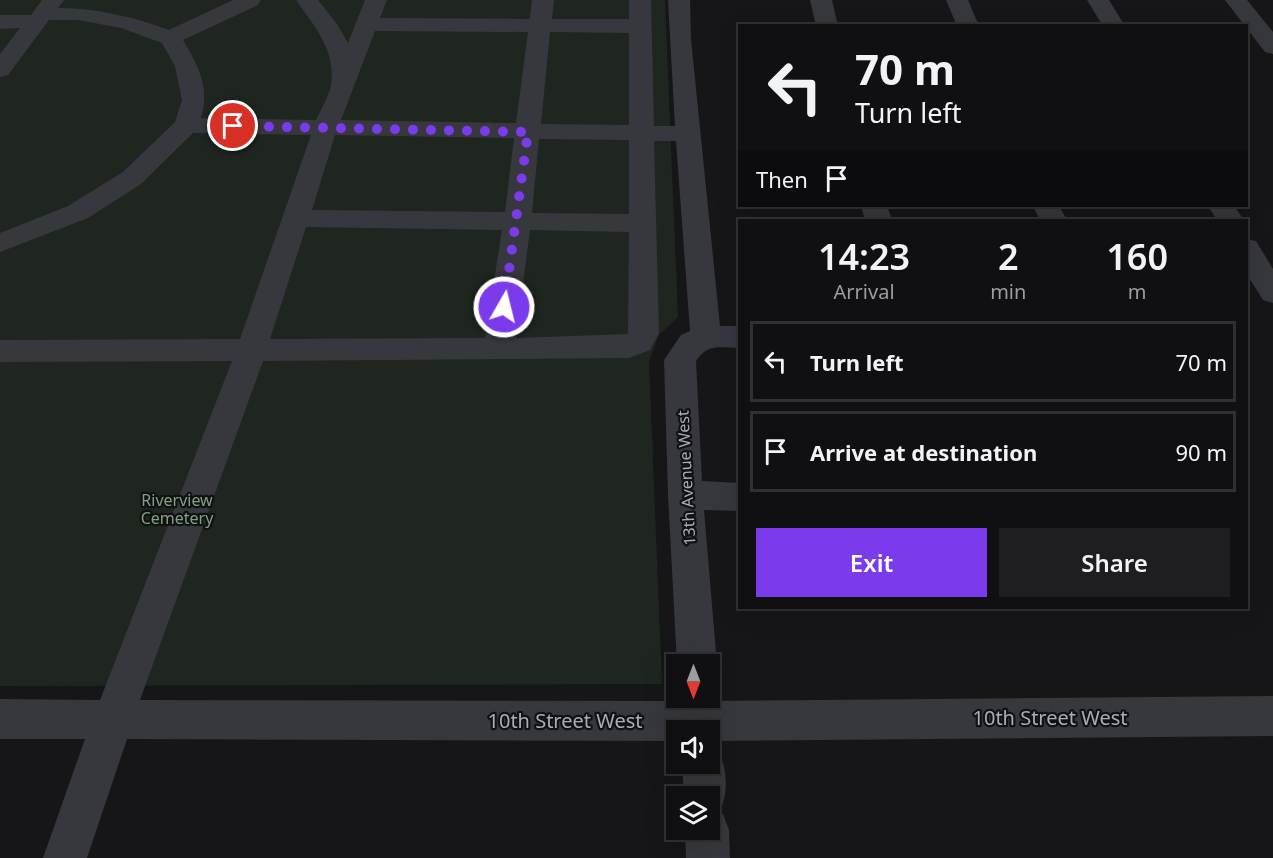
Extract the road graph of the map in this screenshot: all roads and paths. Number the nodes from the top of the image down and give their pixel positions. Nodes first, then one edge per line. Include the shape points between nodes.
1 (250, 0) edge
2 (307, 0) edge
3 (679, 0) edge
4 (821, 0) edge
5 (957, 0) edge
6 (1098, 0) edge
7 (1236, 0) edge
8 (44, 12) edge
9 (372, 12) edge
10 (541, 13) edge
11 (640, 13) edge
12 (0, 22) edge
13 (827, 24) edge
14 (967, 24) edge
15 (1113, 24) edge
16 (170, 38) junction
17 (1248, 45) edge
18 (1273, 46) edge
19 (0, 70) edge
20 (342, 86) junction
21 (187, 125) junction
22 (325, 129) junction
23 (528, 132) junction
24 (640, 133) junction
25 (689, 134) junction
26 (294, 218) junction
27 (517, 222) junction
28 (642, 223) junction
29 (0, 243) edge
30 (1248, 251) edge
31 (1273, 293) edge
32 (723, 337) edge
33 (499, 349) junction
34 (0, 351) edge
35 (251, 351) junction
36 (685, 495) junction
37 (738, 497) edge
38 (696, 654) edge
39 (701, 716) edge
40 (1273, 716) edge
41 (0, 719) edge
42 (112, 721) junction
43 (707, 840) edge
44 (65, 858) edge
45 (708, 858) edge

1 - 16 street
2 - 20 street via 338,41
3 - 25 street
4 - 13 street
5 - 14 street
6 - 15 street
7 - 18 street
8 - 12 street
8 - 16 street via 126,22
8 - 19 street
9 - 10 street
9 - 20 street
10 - 11 street
10 - 23 street
11 - 24 street
16 - 21 street via 187,66 194,100
17 - 18 street
20 - 22 street
21 - 22 street
21 - 29 street via 132,178 78,212
22 - 23 street
22 - 26 street
23 - 24 street
23 - 27 street
24 - 25 street
24 - 28 street
25 - 32 street
26 - 27 street
26 - 35 street
27 - 28 street
27 - 33 street
28 - 33 street via 644,333 639,342 629,347
30 - 31 street
32 - 36 street, 13th Avenue West via 692,343 680,360
33 - 35 street
34 - 35 street
35 - 42 street
36 - 37 street
36 - 38 street, 13th Avenue West
39 - 40 street, 10th Street West
39 - 42 street, 10th Street West
41 - 42 street, 10th Street West
42 - 44 street
43 - 45 street

